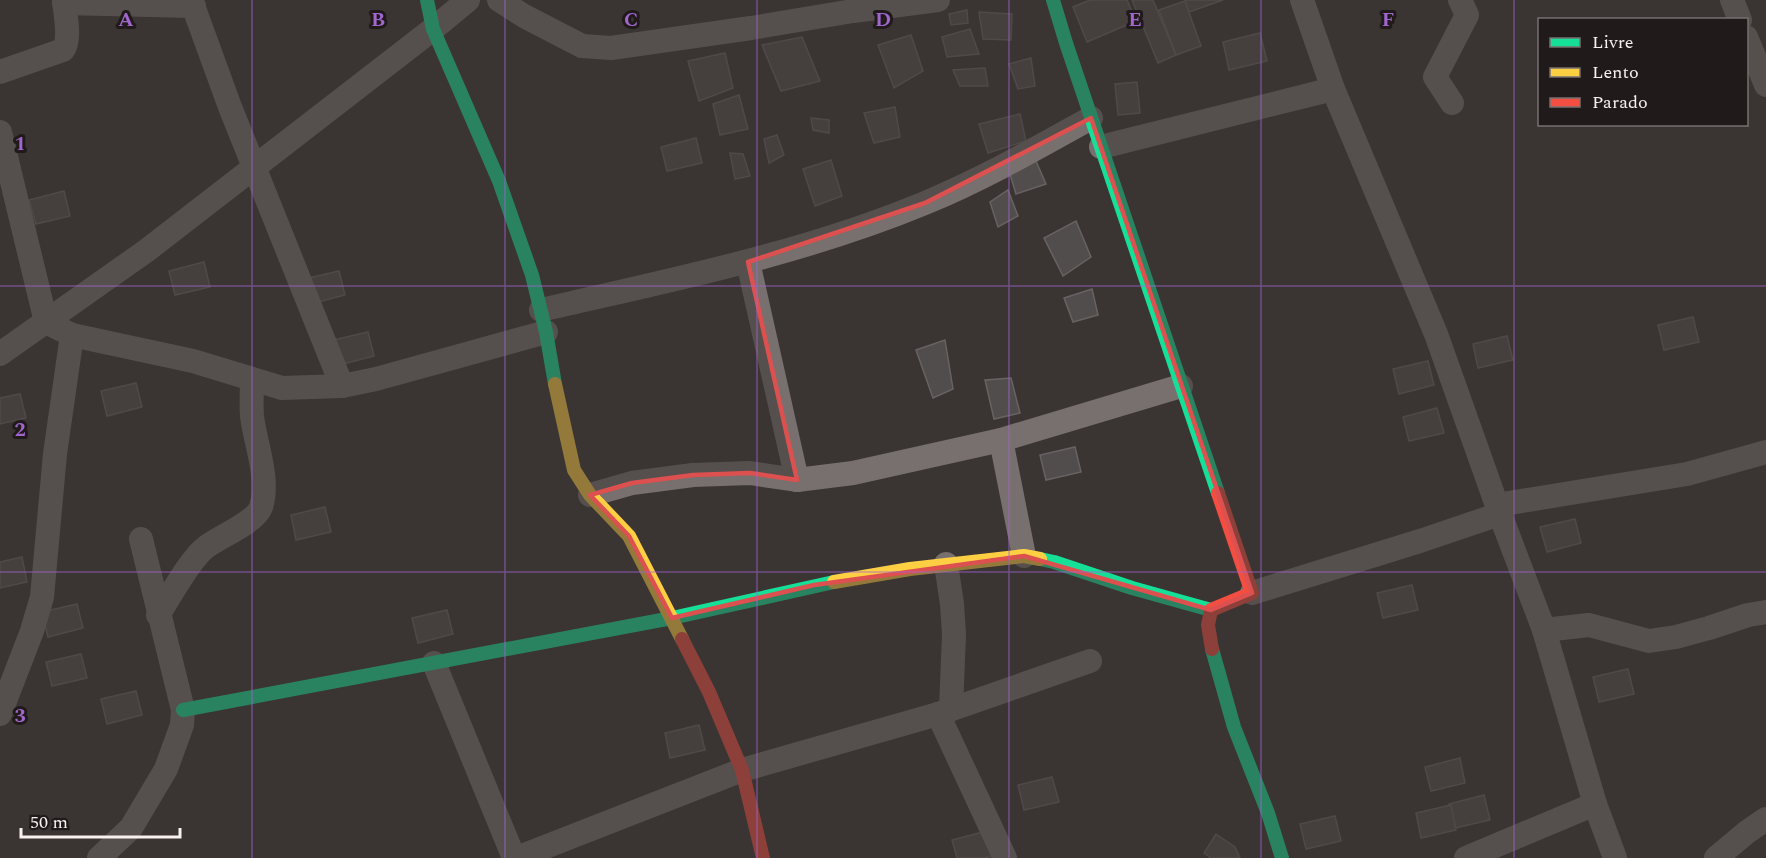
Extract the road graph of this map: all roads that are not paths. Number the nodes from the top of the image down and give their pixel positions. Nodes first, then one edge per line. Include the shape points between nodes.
1 (427, 0) edge
2 (468, 0) edge
3 (499, 0) edge
4 (938, 0) edge
5 (1053, 0) edge
6 (1302, 0) edge
7 (1460, 0) edge
8 (1732, 0) edge
9 (64, 1) edge
10 (193, 3) edge
11 (1739, 18) edge
12 (433, 29) junction
13 (1748, 42) edge
14 (0, 72) edge
15 (1766, 85) edge
16 (1333, 89) junction
17 (1452, 103) dead end
18 (1091, 118) junction
19 (0, 132) edge
20 (1101, 147) junction
21 (255, 166) junction
22 (748, 262) junction
23 (544, 321) junction
24 (46, 322) junction
25 (72, 334) junction
26 (0, 354) edge
27 (252, 379) junction
28 (342, 386) junction
29 (1181, 386) junction
30 (1002, 440) junction
31 (1766, 452) edge
32 (797, 480) junction
33 (590, 495) junction
34 (1498, 509) junction
35 (141, 539) dead end
36 (1024, 556) junction
37 (946, 564) junction
38 (1252, 593) junction
39 (1212, 610) junction
40 (1766, 612) edge
41 (158, 615) junction
42 (672, 618) junction
43 (1544, 630) junction
44 (1090, 661) dead end
45 (434, 663) junction
46 (2, 700) edge
47 (183, 710) junction
48 (945, 711) junction
49 (742, 770) junction
50 (1595, 804) junction
51 (1766, 819) edge
52 (99, 858) edge
53 (515, 858) edge
54 (763, 858) edge
55 (1005, 858) edge
56 (1282, 858) edge
57 (1466, 858) edge
58 (1615, 858) edge
59 (1716, 858) edge

1 - 12 street
2 - 12 street
3 - 4 street via 582,46 611,48
5 - 18 street
6 - 16 street
7 - 17 street via 1467,15 1436,77
8 - 11 street
9 - 10 street
9 - 14 street via 68,39 63,50
10 - 21 street
12 - 21 street
12 - 23 street via 499,181
13 - 15 street
16 - 20 street
16 - 34 street via 1436,334
18 - 20 street
18 - 22 street via 925,203
19 - 24 street
20 - 29 street
21 - 24 street
21 - 28 street
22 - 23 street
22 - 32 street
23 - 28 street via 376,380
23 - 33 street via 574,470
24 - 25 street
24 - 26 street
25 - 27 street via 193,361
25 - 46 street via 55,454 42,597
27 - 28 street via 282,388
27 - 41 street via 252,416 262,469 261,508 195,558
29 - 30 street
29 - 38 street
30 - 32 street
30 - 36 street
31 - 34 street via 1687,474
32 - 33 street via 750,473 693,475 632,483
33 - 42 street via 629,536
34 - 38 street via 1420,541
34 - 43 street
35 - 41 street
36 - 37 street
36 - 39 street
37 - 42 street via 814,585
37 - 48 street via 954,634
38 - 39 street
39 - 56 street via 1208,625 1210,642 1234,727
40 - 43 street via 1649,641 1589,625
41 - 47 street
42 - 45 street
42 - 49 street
43 - 50 street
44 - 48 street
45 - 47 street
45 - 53 street
47 - 52 street via 183,724 166,769 131,828
48 - 49 street
48 - 55 street
49 - 53 street
49 - 54 street
50 - 57 street
50 - 58 street
51 - 59 street

